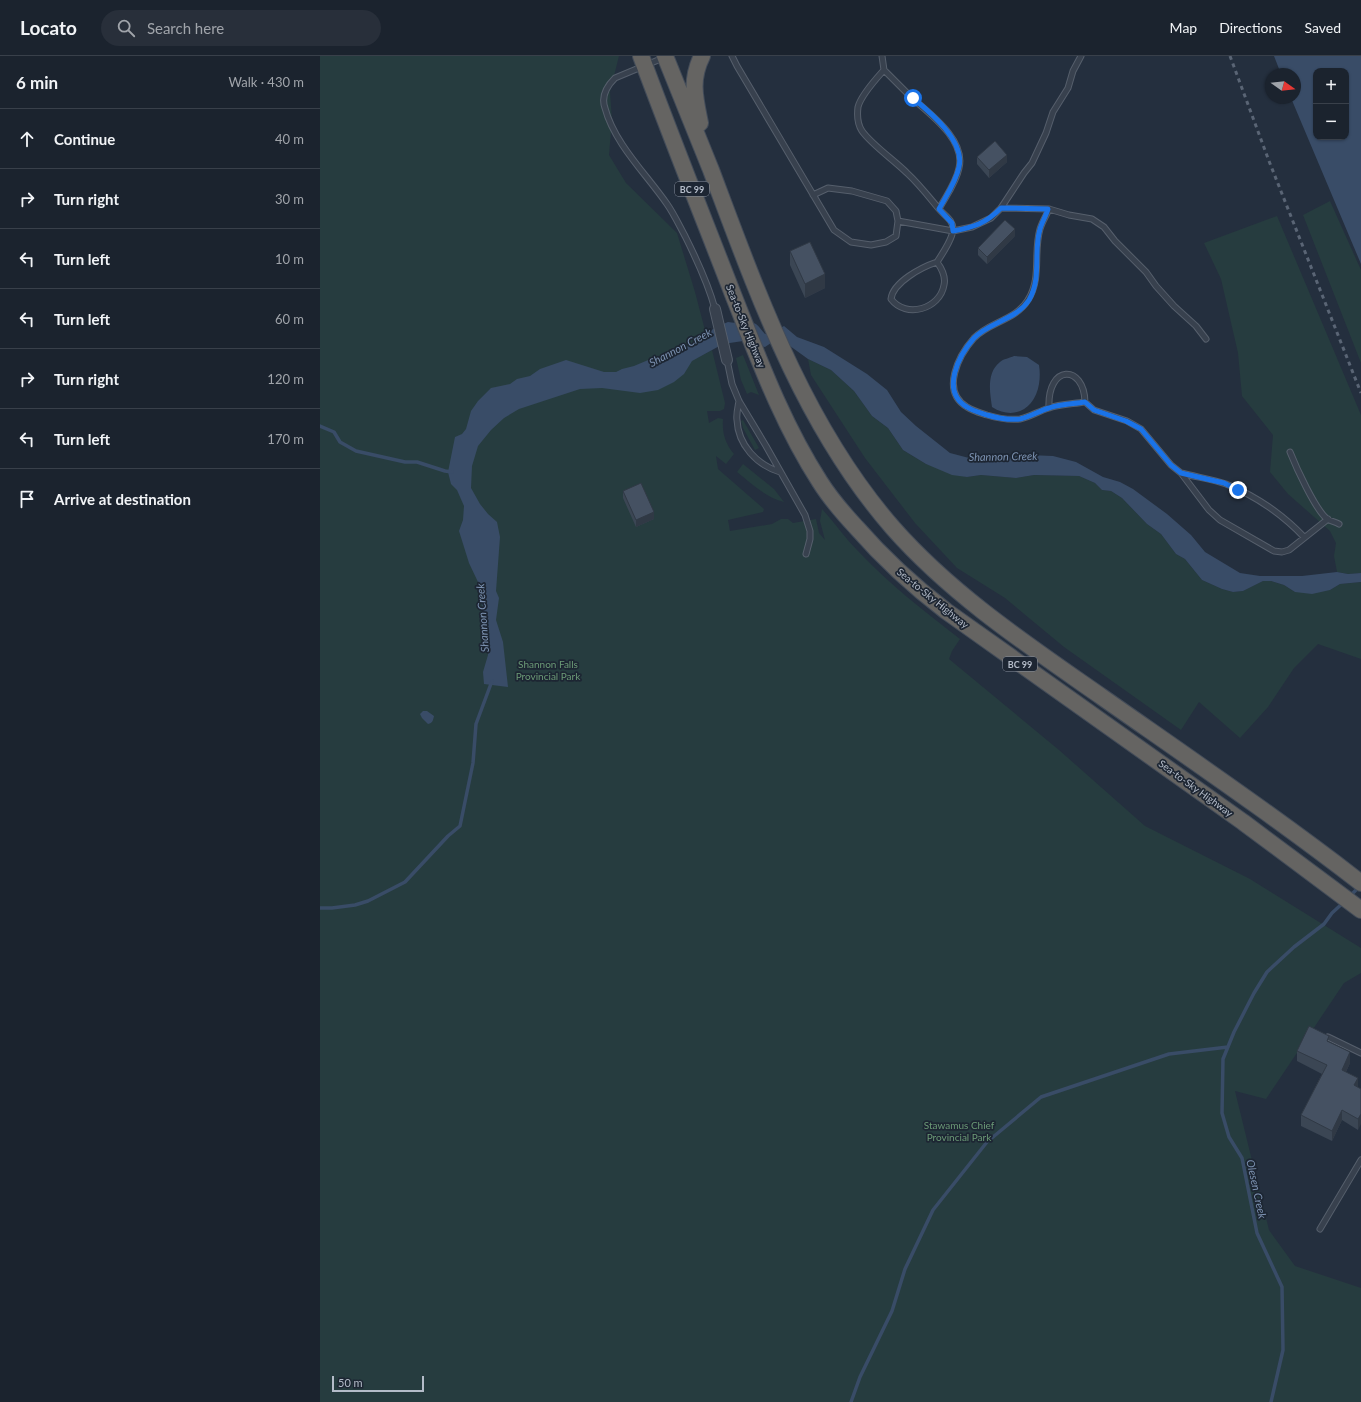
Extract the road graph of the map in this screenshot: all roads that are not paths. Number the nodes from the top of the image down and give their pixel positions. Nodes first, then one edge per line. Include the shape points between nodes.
1 (667, 56) edge
2 (702, 56) edge
3 (732, 56) edge
4 (882, 56) edge
5 (1081, 56) edge
6 (643, 61) edge
7 (884, 70) junction
8 (710, 167) junction
9 (813, 195) junction
10 (1001, 208) junction
11 (939, 209) junction
12 (1048, 209) junction
13 (898, 221) junction
14 (953, 231) junction
15 (937, 262) junction
16 (715, 309) joint
17 (1206, 339) dead end
18 (727, 360) joint
19 (739, 401) junction
20 (1085, 402) junction
21 (1049, 408) junction
22 (1290, 452) dead end
23 (780, 472) junction
24 (1181, 473) junction
25 (1328, 519) junction
26 (1339, 524) dead end
27 (1304, 537) junction
28 (806, 554) dead end
29 (1361, 883) edge
30 (1361, 910) edge
31 (1328, 1037) edge
32 (1361, 1053) edge
33 (1361, 1160) edge
34 (1320, 1229) dead end

1 - 6 lane
1 - 8 highway, Sea-to-Sky Highway / BC 99
2 - 8 highway via 695,71 694,86
3 - 9 lane
4 - 7 lane
5 - 10 lane via 1068,88 1053,112 1032,163
6 - 16 lane via 615,78 606,90 604,107 628,153 674,214 703,272
6 - 30 highway, Sea-to-Sky Highway / BC 99 via 680,161 775,398 820,483 843,513 880,555 946,611 1243,822
7 - 11 lane via 943,127 959,152 959,168
7 - 11 lane via 860,102 859,124 871,141 909,174
8 - 29 highway, Sea-to-Sky Highway / BC 99 via 751,278 811,408 842,460 894,529 974,604 1022,641 1304,839
9 - 13 lane via 828,188 852,191 887,201 896,212
9 - 13 lane via 834,230 851,242 871,246 886,242 896,236
10 - 12 lane
10 - 14 lane via 991,218 972,227
11 - 14 lane via 952,223
12 - 17 lane via 1092,219 1104,228
12 - 21 lane via 1040,229 1034,290 1015,314 975,337 964,351 954,377 959,399 966,407 975,411 991,416 1020,419
13 - 14 lane
14 - 15 lane
15 - 15 lane via 943,271 945,285 940,295 920,310 912,311 895,305 891,299 896,286 926,266
16 - 18 street
18 - 19 lane
19 - 23 lane
19 - 23 lane via 738,428 745,447 756,459
20 - 21 lane
20 - 21 lane via 1085,393 1080,383 1068,374 1056,378 1052,385
20 - 24 lane via 1094,410 1141,429 1171,465
22 - 25 lane via 1308,490
23 - 28 lane via 805,515 810,532
24 - 27 lane via 1224,483 1257,499 1288,520
24 - 27 lane via 1209,510 1220,520 1274,551 1289,550
25 - 26 lane
25 - 27 lane
31 - 32 lane
33 - 34 lane

